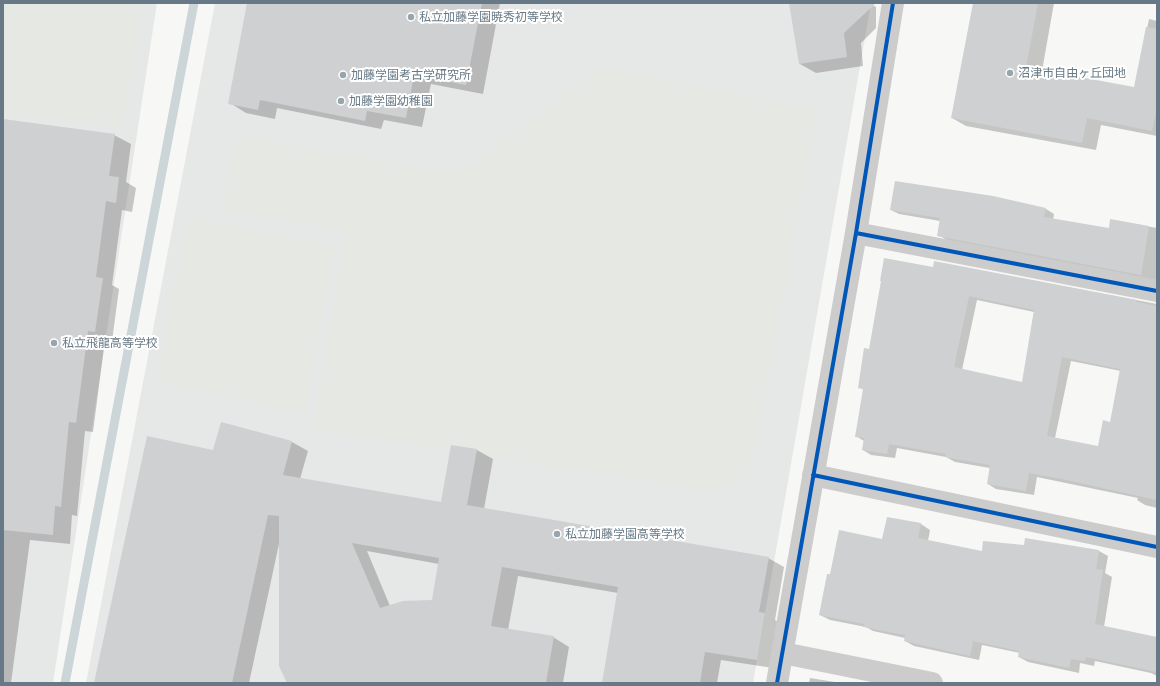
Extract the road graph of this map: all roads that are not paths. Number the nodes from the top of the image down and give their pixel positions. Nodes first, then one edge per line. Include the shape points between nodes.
1 (893, 3) edge
2 (856, 233) junction
3 (1157, 291) edge
4 (813, 475) junction
5 (1157, 547) edge
6 (783, 653) junction
7 (777, 683) edge
8 (932, 683) edge

1 - 2 street
2 - 3 street
2 - 4 street
4 - 5 street
4 - 6 street
6 - 7 street
6 - 8 street

